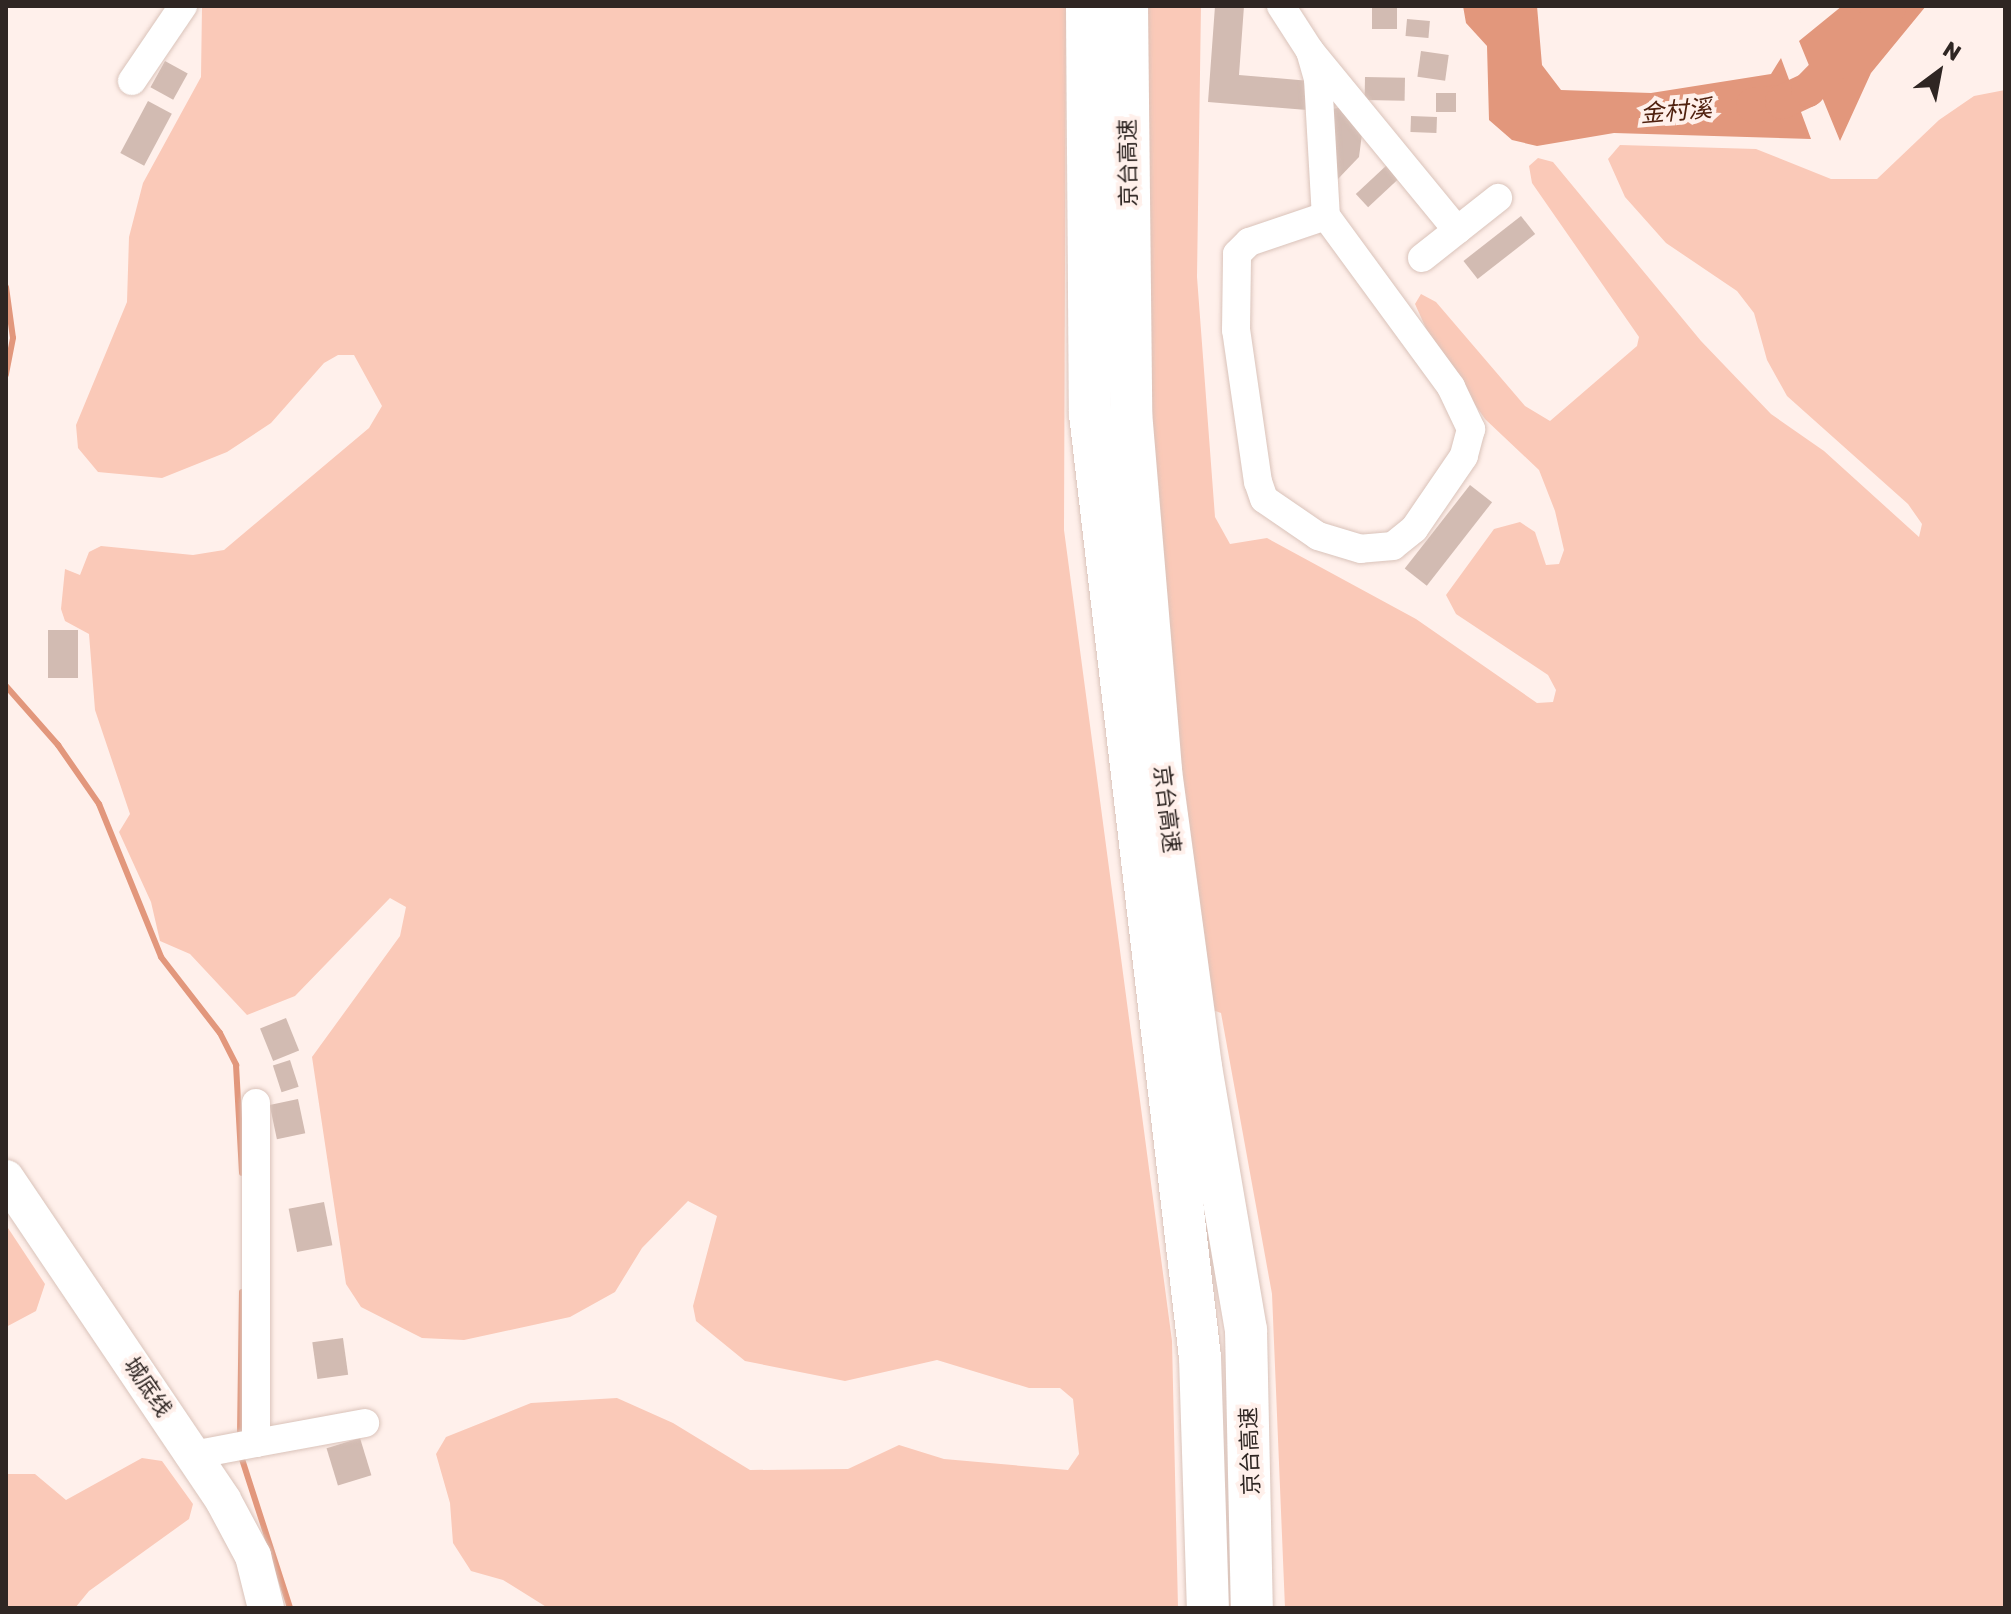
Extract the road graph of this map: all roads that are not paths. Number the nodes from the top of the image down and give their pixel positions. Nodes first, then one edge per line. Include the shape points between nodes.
1 (183, 6) edge
2 (1087, 6) edge
3 (1127, 6) edge
4 (1281, 6) edge
5 (1310, 51) junction
6 (132, 81) dead end
7 (1498, 198) dead end
8 (1326, 216) junction
9 (1457, 230) junction
10 (1422, 258) dead end
11 (256, 1103) dead end
12 (6, 1178) edge
13 (365, 1423) dead end
14 (256, 1443) junction
15 (193, 1455) junction
16 (266, 1608) edge
17 (1208, 1608) edge
18 (1252, 1608) edge

1 - 6 street
2 - 17 highway, 京台高速 via 1090,414 1200,1357
3 - 18 highway, 京台高速 via 1132,428 1161,771 1201,1067 1246,1330
4 - 5 street
5 - 8 street via 1318,79
5 - 9 street
7 - 9 street
8 - 8 street via 1451,387 1471,429 1464,456 1414,529 1393,546 1361,549 1318,536 1264,499 1258,482 1236,330 1237,254 1249,242
9 - 10 street
11 - 14 street
12 - 15 main road, 城底线
13 - 14 street
14 - 15 street
15 - 16 main road, 城底线 via 253,1556

